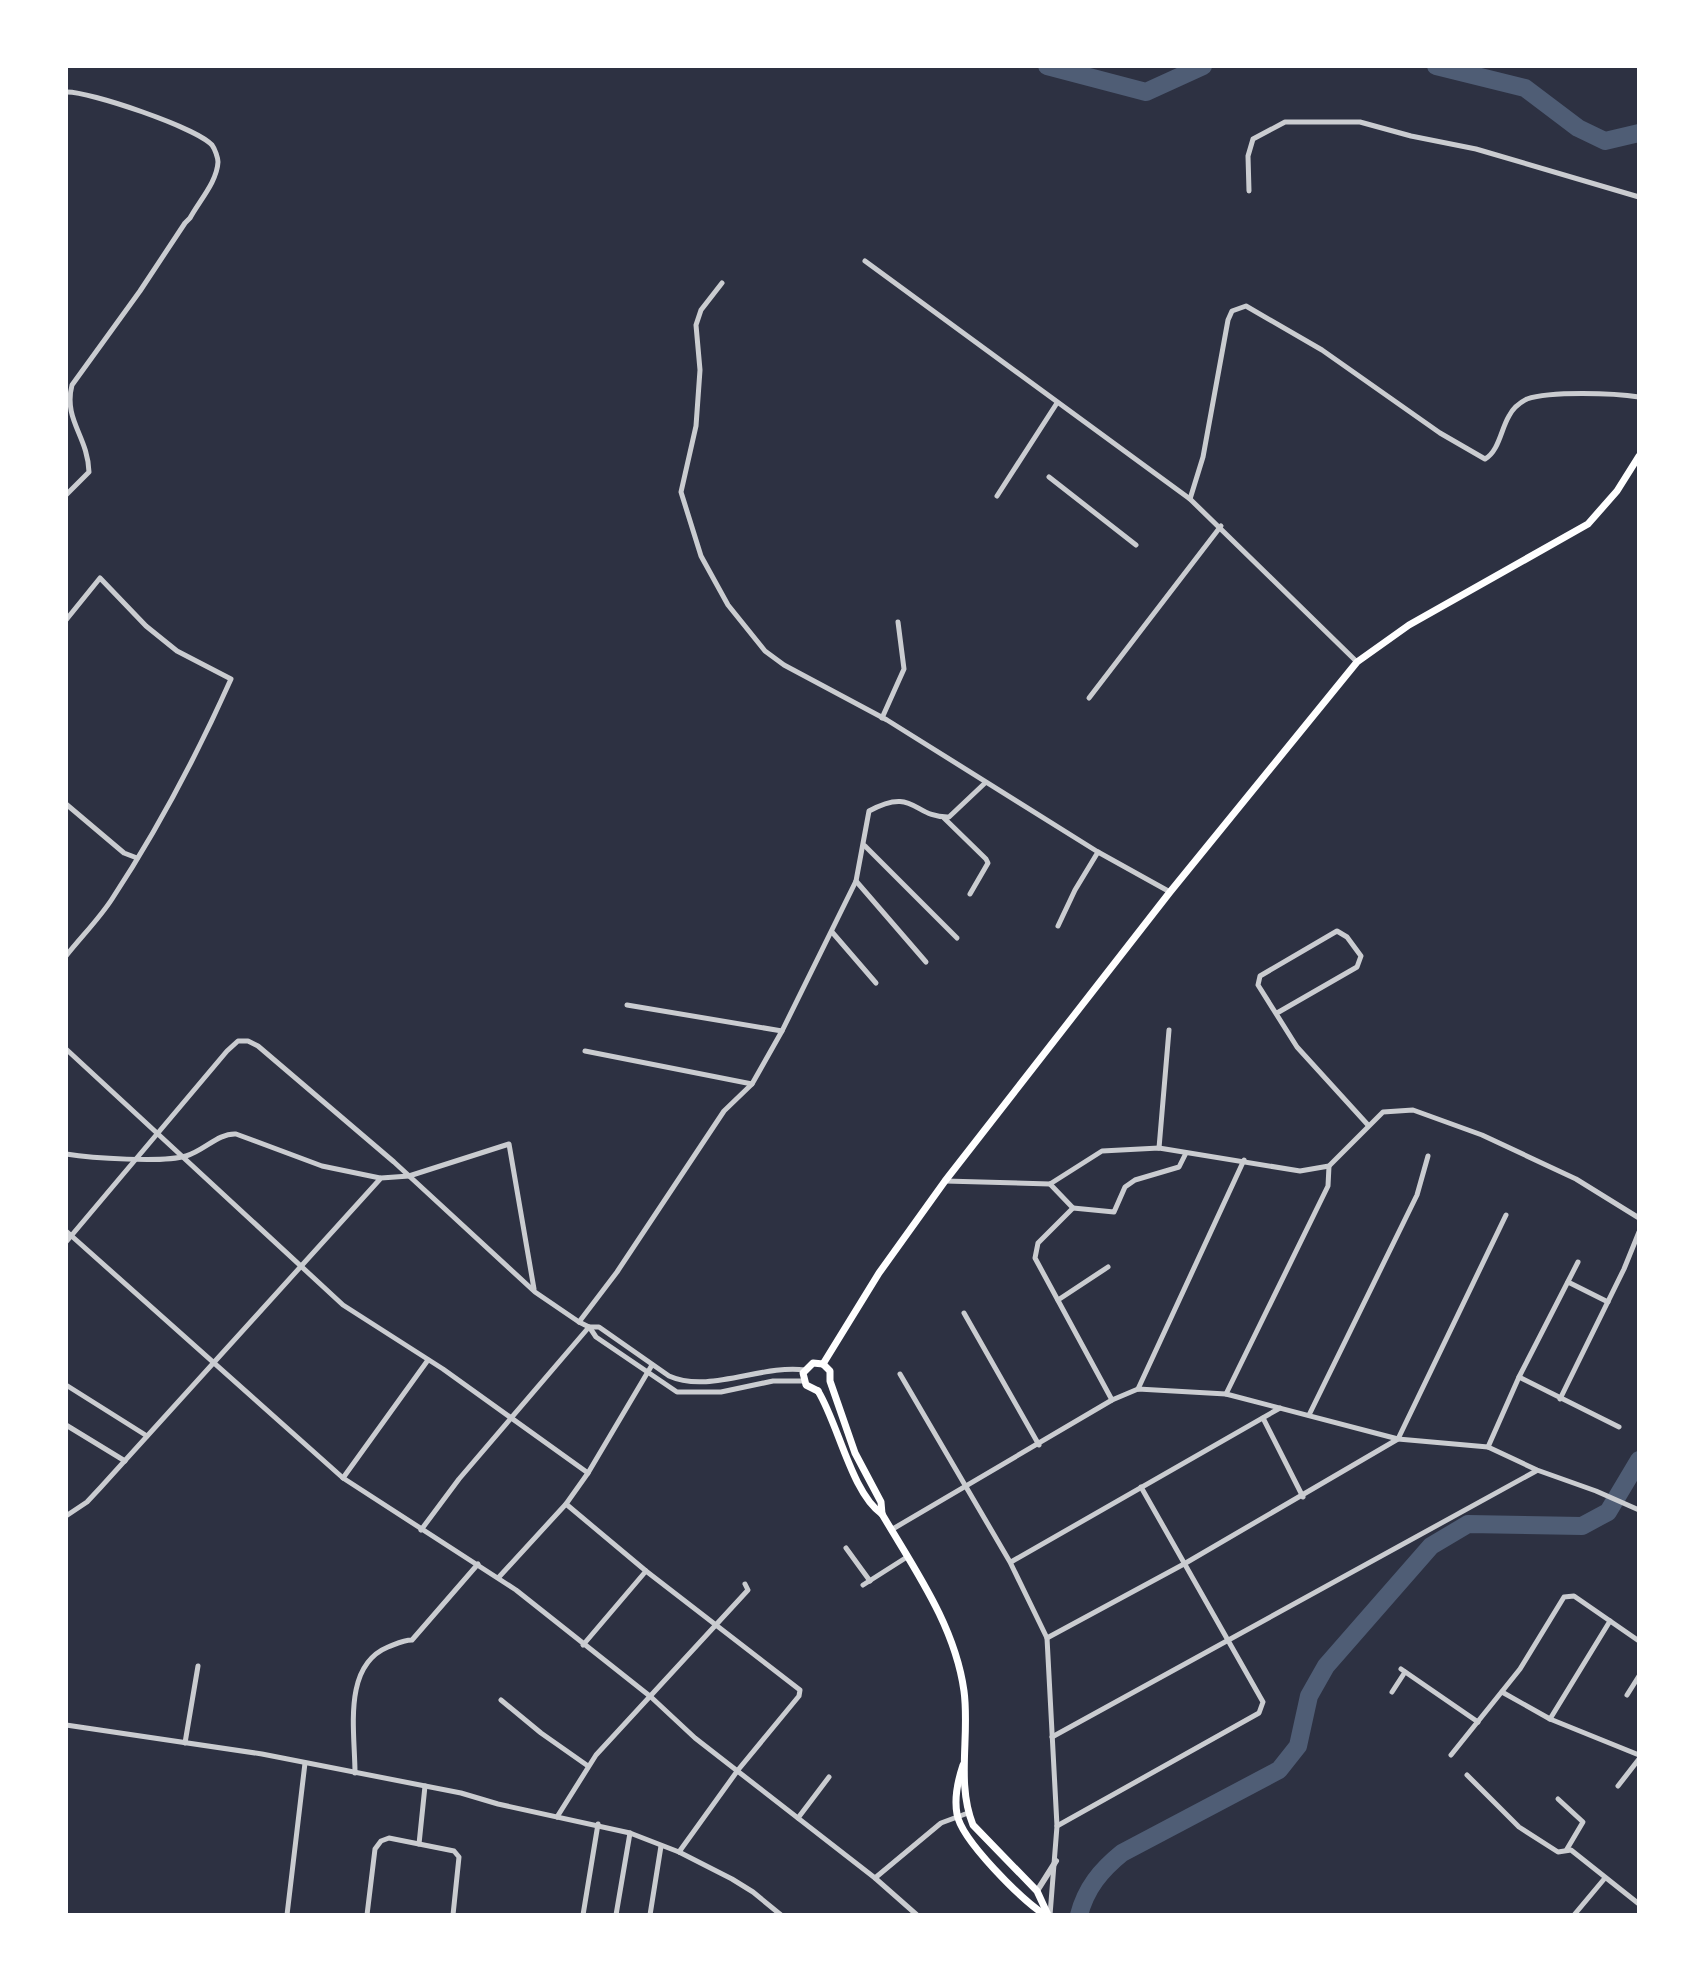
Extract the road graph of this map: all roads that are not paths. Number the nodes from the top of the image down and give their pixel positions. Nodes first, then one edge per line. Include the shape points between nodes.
1 (66, 92) edge
2 (1249, 191) dead end
3 (1639, 197) edge
4 (865, 261) dead end
5 (722, 283) dead end
6 (1639, 397) edge
7 (1057, 403) junction
8 (1639, 456) edge
9 (1049, 477) dead end
10 (66, 495) edge
11 (997, 496) dead end
12 (1190, 499) junction
13 (1221, 526) junction
14 (1136, 545) dead end
15 (66, 620) edge
16 (898, 622) dead end
17 (1357, 662) junction
18 (1089, 698) dead end
19 (882, 718) junction
20 (985, 783) junction
21 (66, 804) edge
22 (943, 818) junction
23 (864, 845) junction
24 (1098, 852) junction
25 (137, 858) junction
26 (856, 881) junction
27 (1170, 892) junction
28 (970, 894) dead end
29 (1058, 926) dead end
30 (832, 932) junction
31 (957, 938) dead end
32 (66, 956) edge
33 (926, 962) dead end
34 (876, 983) dead end
35 (627, 1005) dead end
36 (1277, 1013) junction
37 (1169, 1030) dead end
38 (782, 1031) junction
39 (66, 1049) edge
40 (585, 1051) dead end
41 (752, 1084) junction
42 (1368, 1125) junction
43 (158, 1135) junction
44 (1159, 1148) junction
45 (1186, 1153) junction
46 (66, 1154) edge
47 (1428, 1156) dead end
48 (183, 1157) junction
49 (138, 1158) junction
50 (1244, 1160) junction
51 (1329, 1166) junction
52 (409, 1176) junction
53 (381, 1178) junction
54 (945, 1181) junction
55 (1050, 1184) junction
56 (1073, 1208) junction
57 (1506, 1215) dead end
58 (1639, 1218) edge
59 (1639, 1232) edge
60 (69, 1234) edge
61 (66, 1242) edge
62 (1578, 1262) dead end
63 (301, 1265) junction
64 (1108, 1267) dead end
65 (1568, 1282) junction
66 (535, 1292) junction
67 (1058, 1300) junction
68 (1608, 1302) junction
69 (964, 1313) dead end
70 (579, 1322) junction
71 (589, 1327) junction
72 (428, 1360) junction
73 (213, 1364) junction
74 (823, 1364) junction
75 (652, 1365) junction
76 (805, 1370) junction
77 (648, 1373) junction
78 (900, 1374) dead end
79 (1519, 1377) junction
80 (804, 1381) junction
81 (830, 1381) junction
82 (66, 1385) edge
83 (1138, 1389) junction
84 (818, 1391) junction
85 (1226, 1394) junction
86 (1560, 1399) junction
87 (1112, 1400) junction
88 (1281, 1408) junction
89 (1309, 1415) junction
90 (1263, 1418) junction
91 (511, 1419) junction
92 (66, 1425) edge
93 (1619, 1427) dead end
94 (147, 1436) junction
95 (1398, 1439) junction
96 (1039, 1445) junction
97 (1488, 1447) junction
98 (125, 1461) junction
99 (1537, 1470) junction
100 (588, 1473) junction
101 (343, 1478) junction
102 (966, 1487) junction
103 (1141, 1487) junction
104 (1303, 1497) junction
105 (566, 1504) junction
106 (1639, 1510) edge
107 (882, 1514) junction
108 (66, 1516) edge
109 (421, 1530) junction
110 (891, 1530) junction
111 (846, 1548) dead end
112 (907, 1557) junction
113 (1010, 1562) junction
114 (478, 1564) junction
115 (1184, 1564) junction
116 (646, 1571) junction
117 (499, 1577) junction
118 (870, 1581) junction
119 (745, 1584) dead end
120 (863, 1585) dead end
121 (1610, 1621) junction
122 (716, 1627) junction
123 (1047, 1638) junction
124 (1639, 1641) edge
125 (1228, 1642) junction
126 (583, 1645) junction
127 (198, 1666) dead end
128 (1639, 1676) edge
129 (1392, 1692) dead end
130 (1502, 1692) junction
131 (1627, 1695) dead end
132 (651, 1697) junction
133 (501, 1700) dead end
134 (1550, 1719) junction
135 (1478, 1722) junction
136 (66, 1725) edge
137 (1052, 1737) junction
138 (185, 1743) junction
139 (1451, 1755) dead end
140 (1639, 1757) edge
141 (305, 1763) junction
142 (963, 1763) junction
143 (588, 1766) junction
144 (738, 1770) junction
145 (355, 1773) junction
146 (1467, 1775) dead end
147 (829, 1777) dead end
148 (425, 1786) junction
149 (1618, 1786) dead end
150 (1558, 1799) dead end
151 (968, 1813) junction
152 (957, 1816) junction
153 (557, 1817) junction
154 (798, 1818) junction
155 (598, 1824) junction
156 (1057, 1826) junction
157 (630, 1833) junction
158 (419, 1844) junction
159 (661, 1846) junction
160 (1567, 1850) junction
161 (679, 1852) junction
162 (1056, 1861) junction
163 (875, 1878) junction
164 (1605, 1878) junction
165 (1037, 1891) junction
166 (1639, 1904) edge
167 (287, 1915) edge
168 (367, 1915) edge
169 (453, 1915) edge
170 (583, 1915) edge
171 (616, 1915) edge
172 (650, 1915) edge
173 (781, 1915) edge
174 (917, 1915) edge
175 (1048, 1915) edge
176 (1574, 1915) edge

1 - 10 street via 132,108 197,134 213,146 218,160 215,176 190,218 72,385 68,400 88,454 89,472
2 - 3 street via 1253,139 1285,122 1311,121 1360,122 1476,149
4 - 7 street
5 - 19 street via 696,325 696,426 681,492 701,556 728,605 765,651
6 - 12 street via 1543,396 1523,401 1485,459 1246,306 1232,311 1228,320
7 - 11 street
7 - 12 street
8 - 17 main road via 1588,524 1409,625
9 - 14 street
12 - 13 street
13 - 17 street
13 - 18 street
15 - 25 street via 100,578 177,651 231,679 182,781
16 - 19 street via 904,669
17 - 27 main road
19 - 20 street
20 - 22 street
20 - 24 street
21 - 25 street
22 - 23 street via 907,802 882,804 869,811
22 - 28 street via 988,863
23 - 26 street
23 - 31 street
24 - 27 street
24 - 29 street
25 - 32 street via 111,902
26 - 30 street
26 - 33 street
27 - 54 main road
30 - 34 street
30 - 38 street
35 - 38 street
36 - 36 street via 1258,985 1260,976 1337,931 1343,933 1361,956 1357,967
36 - 42 street via 1297,1047
37 - 44 street
38 - 41 street
39 - 43 street
40 - 41 street
41 - 70 street via 724,1111
42 - 51 street
42 - 58 street via 1383,1112 1413,1110 1576,1179
43 - 48 street
43 - 49 street
43 - 52 street via 238,1041 248,1041
44 - 45 street
44 - 55 street via 1102,1151
45 - 50 street
45 - 56 street via 1179,1167 1125,1187 1114,1212
46 - 49 street
47 - 89 street via 1417,1195
48 - 49 street
48 - 53 street via 236,1134 322,1166
48 - 63 street
49 - 60 street
50 - 51 street via 1300,1171
50 - 83 street
51 - 85 street via 1328,1186
52 - 53 street
52 - 66 street
52 - 66 street via 509,1144
53 - 63 street
54 - 55 street
54 - 74 main road
55 - 56 street
56 - 67 street via 1035,1250
57 - 95 street
59 - 68 street
60 - 61 street
60 - 73 street
62 - 65 street
63 - 72 street via 343,1305
63 - 73 street
64 - 67 street
65 - 68 street
65 - 79 street
66 - 70 street
67 - 87 street
68 - 86 street
69 - 96 street
70 - 71 street
71 - 75 street via 599,1327
71 - 77 street
71 - 91 street
72 - 91 street
72 - 101 street
73 - 94 street
73 - 101 street
74 - 76 main road via 813,1363
74 - 81 main road
75 - 76 street via 690,1382
75 - 77 street
76 - 80 main road
77 - 80 street via 689,1394
77 - 100 street
78 - 102 street
79 - 86 street
79 - 97 street
80 - 84 main road
81 - 84 main road
81 - 107 main road
82 - 94 street
83 - 85 street
83 - 87 street
84 - 107 main road via 872,1508
85 - 88 street
86 - 93 street
87 - 96 street
88 - 89 street
88 - 90 street
89 - 95 street
90 - 103 street
90 - 104 street
91 - 100 street
91 - 109 street
92 - 98 street
94 - 98 street
95 - 97 street
95 - 104 street
96 - 102 street
97 - 99 street
98 - 108 street via 87,1502
99 - 106 street
99 - 125 street
100 - 105 street
101 - 109 street
102 - 110 street
102 - 113 street
103 - 113 street
103 - 115 street
104 - 115 street
105 - 116 street
105 - 117 street
107 - 110 main road
109 - 114 street
110 - 112 main road
111 - 118 street
112 - 118 street
112 - 142 main road via 937,1609 959,1665 966,1719
113 - 123 street
114 - 117 street
114 - 145 street via 412,1640 382,1650 356,1681
115 - 123 street
115 - 125 street
116 - 122 street
116 - 126 street
117 - 126 street
118 - 120 street
119 - 122 street via 748,1590
121 - 124 street
121 - 130 street via 1574,1596 1564,1597
121 - 134 street
122 - 132 street
122 - 144 street via 800,1690
123 - 137 street
125 - 137 street
125 - 156 street via 1263,1702 1259,1713
126 - 132 street
127 - 138 street
128 - 131 street
129 - 135 street via 1403,1670
130 - 134 street
130 - 135 street
132 - 143 street
132 - 144 street
133 - 143 street
134 - 140 street
135 - 139 street
136 - 138 street
137 - 156 street
138 - 141 street
140 - 149 street
141 - 145 street
141 - 167 street
142 - 151 main road
142 - 152 main road
143 - 153 street
144 - 154 street
144 - 161 street
145 - 148 street
146 - 160 street via 1519,1827 1558,1852
147 - 154 street
148 - 153 street
148 - 158 street
150 - 160 street via 1583,1822
151 - 152 street
151 - 165 main road via 973,1825
152 - 163 street via 941,1823
152 - 175 main road via 964,1832 1026,1903
153 - 155 street
154 - 163 street
155 - 157 street
155 - 170 street
156 - 162 street
157 - 159 street
157 - 171 street
158 - 168 street via 389,1838 375,1849
158 - 169 street via 454,1851 459,1857
159 - 161 street
159 - 172 street
160 - 164 street
161 - 173 street via 753,1892
162 - 165 street
162 - 175 street
163 - 174 street
164 - 166 street
164 - 176 street
165 - 175 main road

